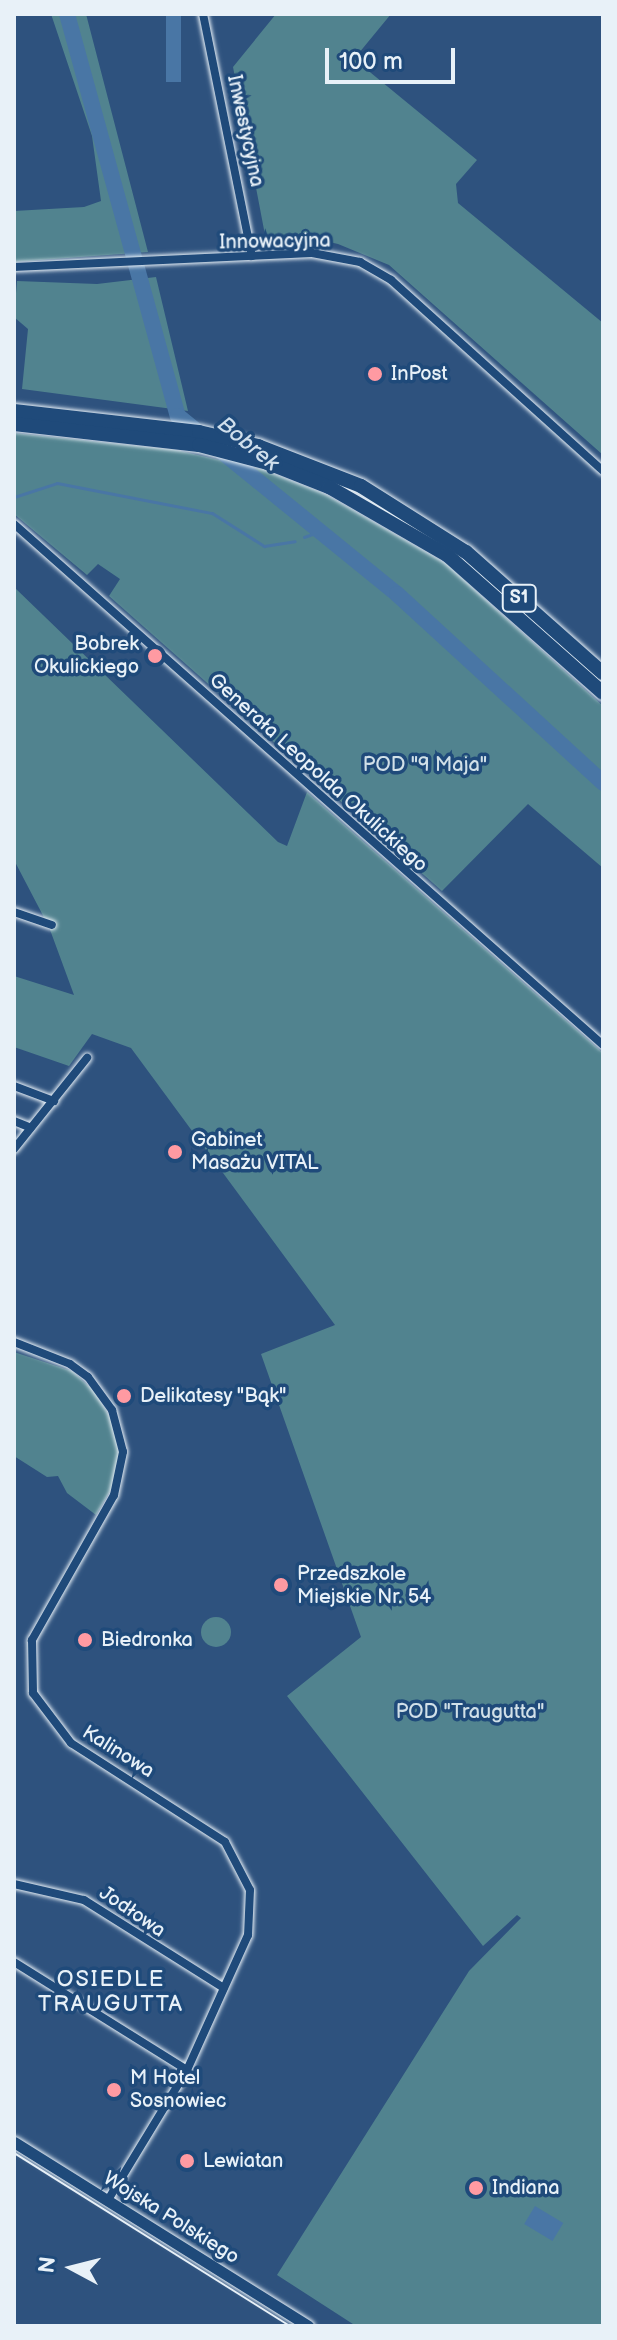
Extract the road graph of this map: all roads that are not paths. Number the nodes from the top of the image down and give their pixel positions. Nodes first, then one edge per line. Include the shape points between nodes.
1 (203, 14) edge
2 (252, 256) junction
3 (14, 267) edge
4 (14, 411) edge
5 (14, 424) edge
6 (603, 471) edge
7 (14, 524) edge
8 (603, 673) edge
9 (603, 693) edge
10 (14, 912) edge
11 (52, 925) dead end
12 (603, 1045) edge
13 (87, 1058) dead end
14 (14, 1086) edge
15 (54, 1101) junction
16 (14, 1121) edge
17 (31, 1128) junction
18 (14, 1149) edge
19 (14, 1342) edge
20 (14, 1884) edge
21 (14, 1962) edge
22 (224, 1988) junction
23 (187, 2070) junction
24 (14, 2142) edge
25 (108, 2200) junction
26 (308, 2326) edge

1 - 2 street, Inwestycyjna
2 - 3 street, Innowacyjna
2 - 6 street, Innowacyjna via 337,255 381,273
4 - 8 highway, S1 via 146,422 258,446 361,486 432,527
5 - 9 highway, S1 via 169,440 268,463 371,508 447,555
7 - 12 street, Generała Leopolda Okulickiego
10 - 11 street
13 - 15 street
14 - 15 street
15 - 17 street
16 - 17 street
17 - 18 street
19 - 22 street, Kalinowa via 70,1364 88,1377 112,1410 123,1452 114,1495 32,1640 33,1693 71,1743 206,1826 235,1853 252,1911 248,1935
20 - 22 street, Jodłowa via 84,1900
21 - 23 street
22 - 23 street, Kalinowa
23 - 25 street, Kalinowa
24 - 25 main road, Wojska Polskiego
25 - 26 main road, Wojska Polskiego

